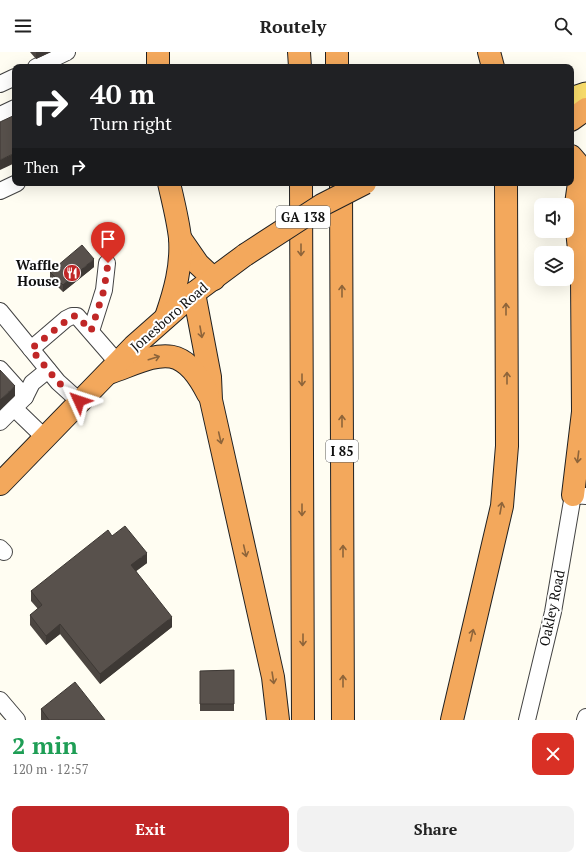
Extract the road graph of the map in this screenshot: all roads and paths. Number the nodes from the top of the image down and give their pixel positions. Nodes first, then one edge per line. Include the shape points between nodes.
1 (67, 52) edge
2 (158, 52) edge
3 (300, 52) edge
4 (337, 52) edge
5 (42, 64) edge
6 (158, 64) edge
7 (300, 64) edge
8 (337, 64) edge
9 (12, 78) edge
10 (0, 84) edge
11 (586, 93) edge
12 (574, 97) edge
13 (12, 109) edge
14 (586, 110) edge
15 (0, 115) edge
16 (574, 118) edge
17 (574, 160) edge
18 (12, 185) edge
19 (170, 186) edge
20 (301, 186) edge
21 (341, 186) edge
22 (359, 186) edge
23 (506, 186) edge
24 (0, 191) edge
25 (180, 238) junction
26 (108, 263) dead end
27 (214, 279) junction
28 (194, 293) junction
29 (0, 311) edge
30 (166, 318) junction
31 (91, 331) junction
32 (31, 349) junction
33 (0, 369) edge
34 (111, 369) junction
35 (48, 370) junction
36 (211, 400) junction
37 (79, 401) junction
38 (8, 413) edge
39 (44, 437) junction
40 (2, 477) edge
41 (580, 496) edge
42 (0, 700) edge
43 (586, 717) edge
44 (17, 720) edge
45 (278, 720) edge
46 (303, 720) edge
47 (343, 720) edge
48 (452, 720) edge
49 (527, 720) edge
50 (585, 720) edge

1 - 5 street
2 - 6 highway
3 - 7 highway
4 - 8 highway
9 - 10 street
11 - 12 main road
13 - 15 street
14 - 16 highway
17 -> 41 highway via 580,176 575,211 582,286 583,412
18 - 24 street
19 - 25 highway
20 -> 46 highway
47 -> 21 highway, I 85
22 - 27 highway, Jonesboro Road / GA 138, bridge via 322,205 245,255
48 -> 23 highway via 502,506 507,446
25 - 27 highway via 198,264
25 - 30 highway via 175,291
26 - 31 street via 104,290
27 - 28 highway, Jonesboro Road / GA 138
28 - 30 highway, Jonesboro Road / GA 138
28 -> 36 highway via 210,377
29 - 32 street
30 - 34 highway, Jonesboro Road / GA 138
31 - 32 street via 77,316 72,316
31 - 34 street
32 - 35 street
33 - 38 street
34 -> 36 highway via 159,356 174,356 189,365 196,373
34 - 37 highway, Jonesboro Road / GA 138
35 - 37 street
35 - 38 street via 32,384
36 -> 45 highway via 273,677
37 - 39 highway, Jonesboro Road / GA 138
38 - 39 street
39 - 40 highway, Jonesboro Road / GA 138
41 - 49 street, Oakley Road
42 - 44 street
43 - 50 street

